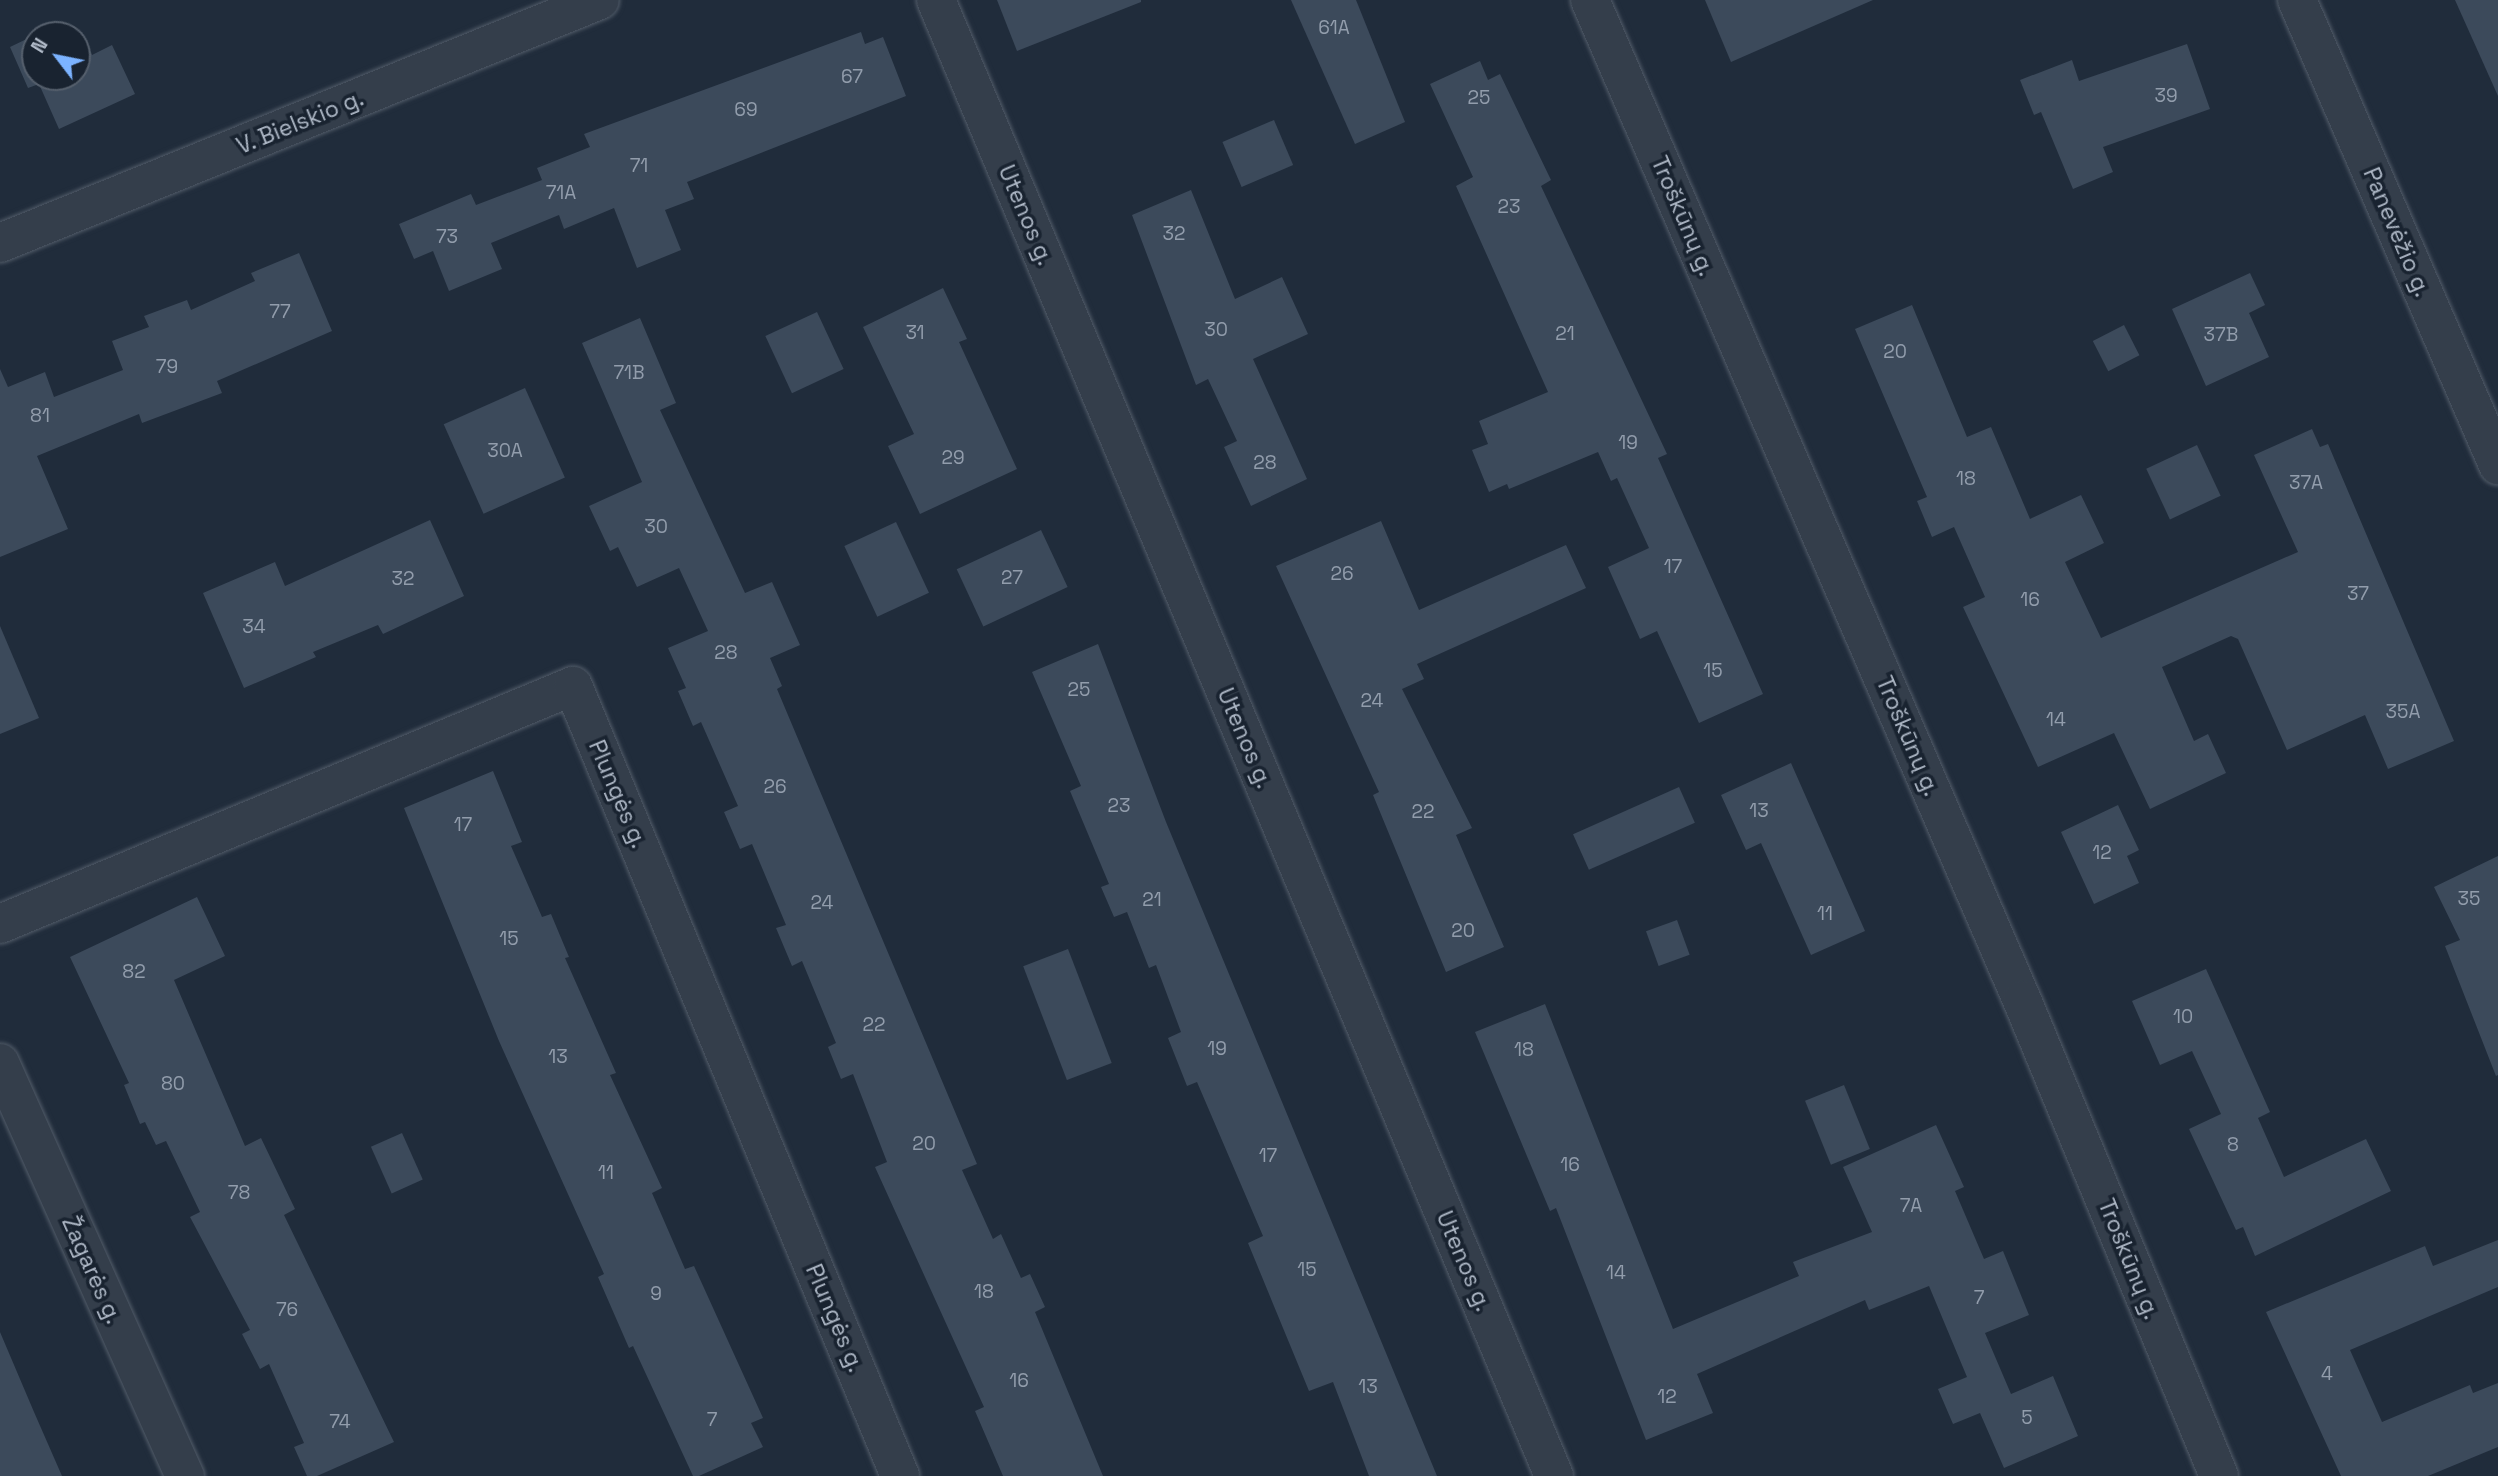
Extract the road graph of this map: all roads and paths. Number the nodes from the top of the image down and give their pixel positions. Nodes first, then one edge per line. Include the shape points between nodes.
1 (600, 0) edge
2 (936, 0) edge
3 (1590, 0) edge
4 (2297, 0) edge
5 (0, 243) edge
6 (2498, 465) edge
7 (0, 925) edge
8 (0, 1063) edge
9 (185, 1476) edge
10 (900, 1476) edge
11 (1554, 1476) edge
12 (2219, 1476) edge

1 - 5 street, V. Bielskio g.
2 - 11 street, Utenos g.
3 - 12 street, Troškūnų g. via 2022,1000
4 - 6 street, Panevėžio g.
7 - 10 street, Plungės g. via 573,686
8 - 9 street, Žagarės g.

